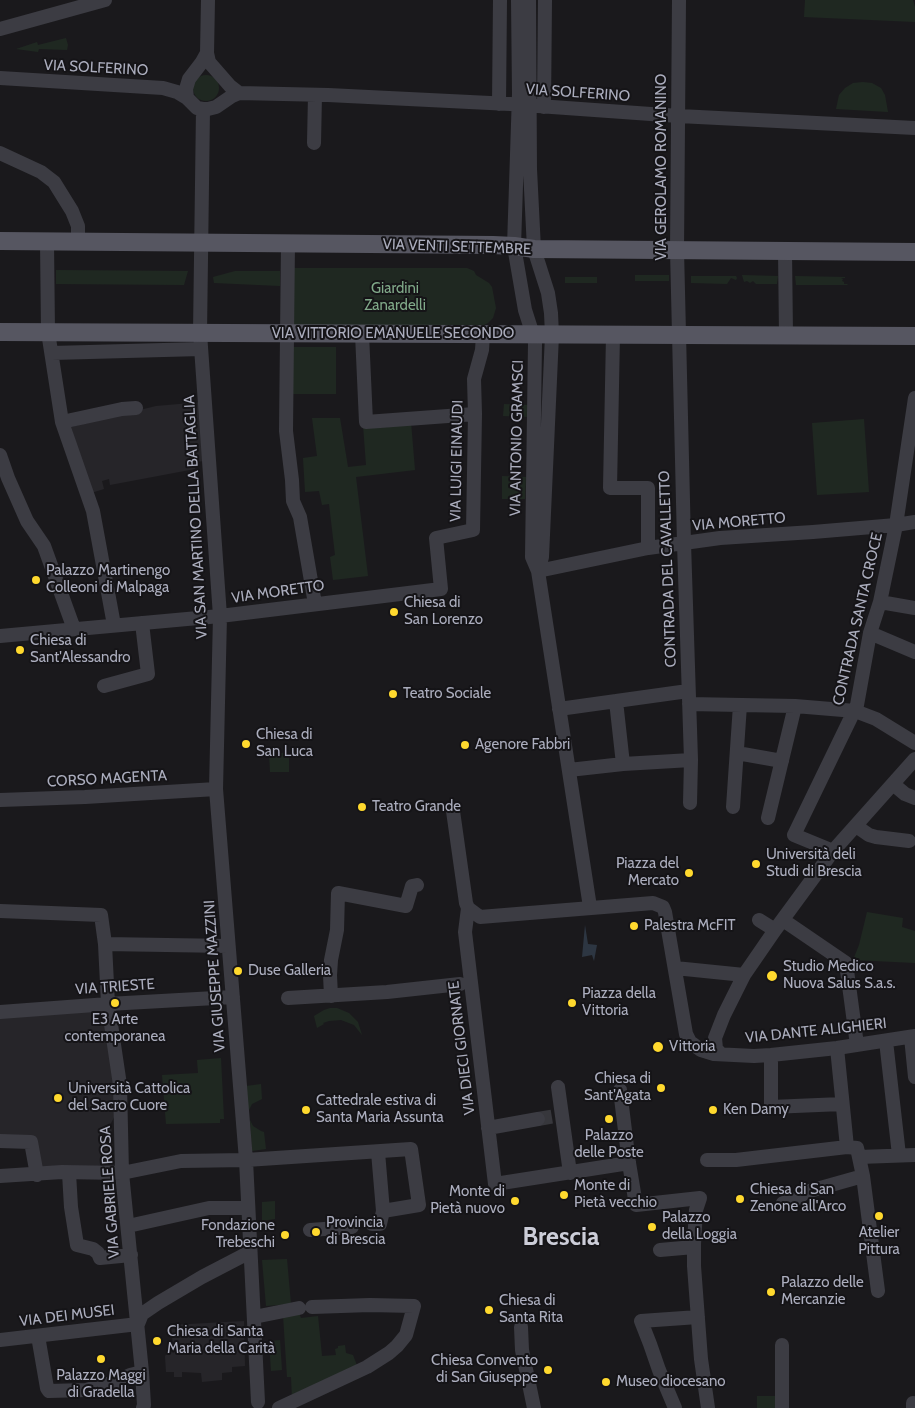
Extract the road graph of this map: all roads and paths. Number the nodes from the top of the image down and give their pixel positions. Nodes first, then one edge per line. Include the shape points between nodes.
1 (105, 0) edge
2 (208, 0) edge
3 (500, 0) edge
4 (518, 0) edge
5 (529, 0) edge
6 (545, 0) edge
7 (679, 0) edge
8 (0, 29) edge
9 (207, 52) junction
10 (0, 78) edge
11 (239, 93) junction
12 (315, 95) junction
13 (187, 98) junction
14 (524, 100) junction
15 (500, 104) junction
16 (544, 107) junction
17 (203, 109) junction
18 (679, 116) junction
19 (915, 128) edge
20 (314, 144) dead end
21 (0, 153) edge
22 (515, 186) junction
23 (0, 241) edge
24 (78, 241) junction
25 (47, 242) junction
26 (202, 242) junction
27 (288, 243) junction
28 (493, 245) junction
29 (514, 246) junction
30 (534, 249) junction
31 (677, 250) junction
32 (785, 251) junction
33 (915, 252) edge
34 (0, 332) edge
35 (48, 332) junction
36 (287, 334) junction
37 (362, 334) junction
38 (483, 335) junction
39 (534, 335) junction
40 (552, 335) junction
41 (613, 335) junction
42 (679, 335) junction
43 (786, 335) junction
44 (915, 336) edge
45 (201, 341) junction
46 (52, 353) junction
47 (915, 398) edge
48 (136, 408) dead end
49 (475, 414) junction
50 (62, 422) junction
51 (0, 455) edge
52 (915, 522) edge
53 (896, 526) junction
54 (684, 543) junction
55 (648, 548) junction
56 (538, 571) junction
57 (441, 588) joint
58 (880, 602) junction
59 (315, 604) junction
60 (915, 608) edge
61 (220, 616) junction
62 (142, 624) junction
63 (114, 626) junction
64 (74, 629) junction
65 (870, 632) junction
66 (0, 636) edge
67 (915, 652) edge
68 (104, 686) dead end
69 (688, 697) junction
70 (616, 701) junction
71 (740, 705) junction
72 (795, 706) junction
73 (559, 709) junction
74 (855, 711) junction
75 (915, 743) edge
76 (737, 753) junction
77 (691, 760) junction
78 (915, 760) edge
79 (782, 761) junction
80 (623, 764) junction
81 (569, 770) junction
82 (893, 784) junction
83 (216, 790) junction
84 (915, 798) edge
85 (0, 800) edge
86 (690, 803) dead end
87 (733, 807) dead end
88 (453, 811) dead end
89 (768, 818) dead end
90 (856, 826) junction
91 (909, 841) dead end
92 (833, 851) junction
93 (417, 885) dead end
94 (590, 907) junction
95 (468, 908) junction
96 (0, 911) edge
97 (759, 920) dead end
98 (779, 925) junction
99 (105, 944) junction
100 (228, 946) junction
101 (674, 968) junction
102 (744, 975) junction
103 (460, 984) dead end
104 (332, 996) junction
105 (233, 997) junction
106 (288, 998) dead end
107 (108, 1004) junction
108 (0, 1012) edge
109 (913, 1037) edge
110 (715, 1038) junction
111 (886, 1041) junction
112 (690, 1042) junction
113 (857, 1046) junction
114 (837, 1048) junction
115 (721, 1054) junction
116 (770, 1055) junction
117 (915, 1076) edge
118 (558, 1087) dead end
119 (620, 1090) dead end
120 (842, 1104) junction
121 (538, 1119) tunnel mouth
122 (488, 1128) junction
123 (0, 1142) edge
124 (847, 1147) junction
125 (378, 1152) junction
126 (899, 1155) junction
127 (915, 1156) edge
128 (859, 1157) junction
129 (246, 1160) junction
130 (707, 1160) dead end
131 (629, 1164) junction
132 (70, 1173) junction
133 (122, 1173) junction
134 (570, 1173) junction
135 (37, 1174) junction
136 (0, 1176) edge
137 (862, 1176) junction
138 (783, 1203) dead end
139 (248, 1208) junction
140 (128, 1226) junction
141 (352, 1226) dead end
142 (310, 1230) dead end
143 (694, 1247) junction
144 (660, 1250) dead end
145 (250, 1252) junction
146 (131, 1255) junction
147 (878, 1291) dead end
148 (254, 1317) junction
149 (698, 1317) junction
150 (138, 1324) junction
151 (520, 1327) dead end
152 (38, 1336) junction
153 (0, 1340) edge
154 (782, 1345) dead end
155 (142, 1372) junction
156 (258, 1402) dead end
157 (143, 1408) edge
158 (280, 1408) edge
159 (534, 1408) edge
160 (675, 1408) edge
161 (708, 1408) edge
162 (782, 1408) edge

1 - 8 street
2 - 9 street
3 - 15 street
4 - 14 street
5 - 14 street
6 - 16 street
7 - 18 street, VIA GEROLAMO ROMANINO
9 - 11 street via 209,62
9 - 13 street via 188,80
10 - 13 street, VIA SOLFERINO via 163,88
11 - 12 street, VIA SOLFERINO
11 - 17 street via 216,107
12 - 15 street, VIA SOLFERINO
12 - 20 street
13 - 17 street, VIA SOLFERINO via 197,108
14 - 15 street, VIA SOLFERINO
14 - 16 street, VIA SOLFERINO
14 - 22 street, VIA ANTONIO GRAMSCI
14 - 30 street, VIA ANTONIO GRAMSCI
16 - 18 street, VIA SOLFERINO
17 - 26 street, VIA SAN MARTINO DELLA BATTAGLIA
18 - 19 street, VIA SOLFERINO
18 - 31 street, VIA GEROLAMO ROMANINO
21 - 24 street via 41,172 54,182 78,226
22 - 28 street via 507,209 506,230
22 - 29 street, VIA ANTONIO GRAMSCI
23 - 25 main road, VIA VENTI SETTEMBRE
24 - 25 main road, VIA VENTI SETTEMBRE
24 - 26 main road, VIA VENTI SETTEMBRE
25 - 35 street
26 - 27 main road, VIA VENTI SETTEMBRE
26 - 45 street, VIA SAN MARTINO DELLA BATTAGLIA
27 - 28 main road, VIA VENTI SETTEMBRE
27 - 36 street
28 - 29 main road, VIA VENTI SETTEMBRE
29 - 30 main road, VIA VENTI SETTEMBRE
29 - 39 street, VIA ANTONIO GRAMSCI via 525,310
30 - 31 main road, VIA VENTI SETTEMBRE
30 - 40 street, VIA ANTONIO GRAMSCI via 548,293
31 - 32 main road, VIA VENTI SETTEMBRE
31 - 42 street, VIA GEROLAMO ROMANINO
32 - 33 main road, VIA VENTI SETTEMBRE
32 - 43 street
34 - 35 main road, VIA VITTORIO EMANUELE SECONDO
35 - 45 main road, VIA VITTORIO EMANUELE SECONDO
35 - 46 street
36 - 37 main road, VIA VITTORIO EMANUELE SECONDO
36 - 45 main road, VIA VITTORIO EMANUELE SECONDO
36 - 59 street via 286,431 293,500 300,516
37 - 38 main road, VIA VITTORIO EMANUELE SECONDO
37 - 49 street via 366,422
38 - 39 main road, VIA VITTORIO EMANUELE SECONDO
38 - 49 street, VIA LUIGI EINAUDI via 474,380
39 - 40 main road, VIA VITTORIO EMANUELE SECONDO
39 - 56 street, VIA ANTONIO GRAMSCI via 532,557
40 - 41 main road, VIA VITTORIO EMANUELE SECONDO
40 - 56 street, VIA ANTONIO GRAMSCI via 542,557
41 - 42 main road, VIA VITTORIO EMANUELE SECONDO
41 - 55 street via 610,488 648,488
42 - 43 main road, VIA VITTORIO EMANUELE SECONDO
42 - 54 street, CONTRADA DEL CAVALLETTO
43 - 44 main road, VIA VITTORIO EMANUELE SECONDO
45 - 46 street, VIA VITTORIO EMANUELE SECONDO
45 - 61 street, VIA SAN MARTINO DELLA BATTAGLIA
46 - 50 street
47 - 53 street, CONTRADA SANTA CROCE
48 - 50 street
49 - 57 street, VIA LUIGI EINAUDI via 473,530 436,538
50 - 63 street via 92,511
51 - 64 street via 28,521 44,546
52 - 53 street, VIA MORETTO
53 - 54 street, VIA MORETTO
53 - 58 street, CONTRADA SANTA CROCE
54 - 55 street, VIA MORETTO
54 - 69 street, CONTRADA DEL CAVALLETTO
55 - 56 street, VIA MORETTO
56 - 73 street, VIA ANTONIO GRAMSCI
57 - 59 street, VIA MORETTO
58 - 60 street
58 - 65 street, CONTRADA SANTA CROCE
59 - 61 street, VIA MORETTO
61 - 62 street, VIA MORETTO
61 - 83 street, VIA SAN MARTINO DELLA BATTAGLIA
62 - 63 street, VIA MORETTO
62 - 68 street via 148,674
63 - 64 street, VIA MORETTO
64 - 66 street, VIA MORETTO
65 - 67 street
65 - 74 street, CONTRADA SANTA CROCE
69 - 70 street
69 - 71 street
69 - 77 street, CONTRADA DEL CAVALLETTO
70 - 73 street
70 - 80 street
71 - 72 street
71 - 76 street
72 - 74 street
72 - 79 street
73 - 81 street, VIA ANTONIO GRAMSCI
74 - 75 street via 876,719
74 - 92 street, CONTRADA SANTA CROCE via 794,835
76 - 79 street
76 - 87 street
77 - 80 street
77 - 86 street, CONTRADA DEL CAVALLETTO
78 - 82 street
79 - 89 street
80 - 81 street
81 - 94 street, VIA ANTONIO GRAMSCI
82 - 84 street
82 - 90 street
83 - 85 street, CORSO MAGENTA
83 - 100 street, VIA GIUSEPPE MAZZINI
88 - 95 street, VIA DIECI GIORNATE
90 - 91 street via 868,835
90 - 92 street
92 - 98 street
93 - 104 street via 412,886 406,906 338,892 337,930 330,960
94 - 95 street via 480,916
94 - 101 street via 658,904 665,912
95 - 122 street, VIA DIECI GIORNATE via 465,932
96 - 99 street, VIA GABRIELE ROSA via 101,915
97 - 98 street
98 - 102 street
98 - 113 street via 846,962
99 - 100 street
99 - 107 street, VIA GABRIELE ROSA
100 - 105 street, VIA GIUSEPPE MAZZINI
101 - 102 street
101 - 112 street
102 - 110 street
103 - 104 street
104 - 106 street
105 - 107 street, VIA TRIESTE
105 - 129 street, VIA GIUSEPPE MAZZINI
107 - 108 street, VIA TRIESTE
107 - 133 street, VIA GABRIELE ROSA via 120,1085
109 - 111 street, VIA DANTE ALIGHIERI
109 - 117 street
110 - 112 street via 700,1044
110 - 115 street via 716,1049
111 - 113 street, VIA DANTE ALIGHIERI
111 - 126 street
112 - 115 street, VIA DANTE ALIGHIERI via 707,1053
113 - 114 street, VIA DANTE ALIGHIERI
114 - 116 street, VIA DANTE ALIGHIERI
114 - 120 street
115 - 116 street, VIA DANTE ALIGHIERI
116 - 120 street via 771,1107
118 - 134 street via 559,1116
119 - 131 street
120 - 124 street
121 - 122 street
122 - 134 street, VIA DIECI GIORNATE via 494,1184
123 - 135 street via 30,1142
124 - 128 street via 857,1148
124 - 130 street via 736,1160
125 - 125 street via 412,1149 419,1205 378,1220
125 - 129 street
126 - 127 street
126 - 128 street
128 - 137 street
129 - 133 street via 181,1161
129 - 139 street, VIA GIUSEPPE MAZZINI
131 - 134 street
131 - 143 street via 636,1205 700,1198 696,1210
132 - 133 street
132 - 135 street
132 - 146 street via 77,1245 93,1249 100,1258
133 - 140 street, VIA GABRIELE ROSA
135 - 136 street
137 - 138 street via 806,1192 793,1201
137 - 147 street
139 - 140 street via 209,1208
139 - 145 street, VIA GIUSEPPE MAZZINI
140 - 146 street, VIA GABRIELE ROSA
141 - 142 street
143 - 144 street
143 - 149 street
145 - 148 street, VIA GIUSEPPE MAZZINI
145 - 150 street via 142,1314
146 - 150 street, VIA GABRIELE ROSA
148 - 156 street, VIA GIUSEPPE MAZZINI
148 - 158 street via 306,1308 414,1306 406,1335 393,1350 360,1370
149 - 160 street via 641,1322
149 - 161 street
150 - 152 street, VIA DEI MUSEI
150 - 155 street, VIA GABRIELE ROSA
151 - 159 street
152 - 153 street, VIA DEI MUSEI
152 - 155 street via 49,1391 86,1390
154 - 162 street
155 - 157 street, VIA GABRIELE ROSA

